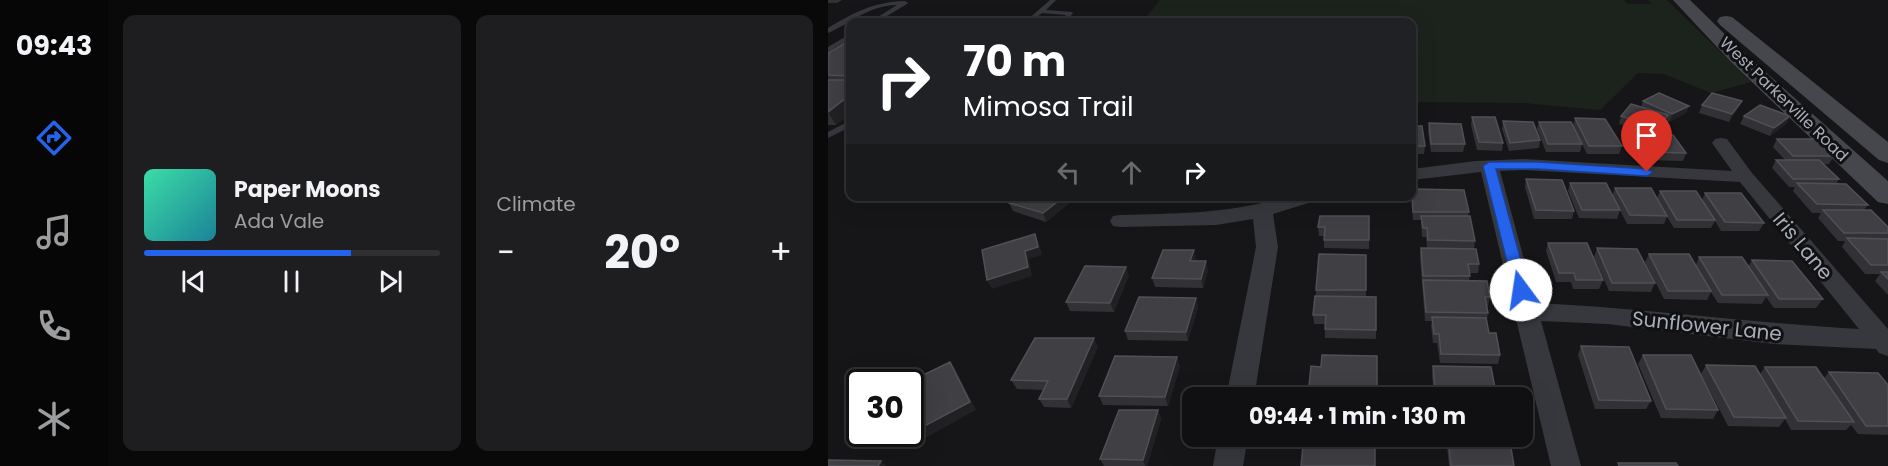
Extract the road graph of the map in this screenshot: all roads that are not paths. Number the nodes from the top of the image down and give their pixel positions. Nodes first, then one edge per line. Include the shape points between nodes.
1 (1053, 0) edge
2 (1681, 0) edge
3 (1701, 0) edge
4 (908, 2) edge
5 (1041, 11) junction
6 (850, 18) edge
7 (880, 18) edge
8 (1033, 18) edge
9 (1068, 18) edge
10 (846, 21) edge
11 (828, 31) edge
12 (846, 39) edge
13 (828, 50) edge
14 (846, 126) edge
15 (828, 135) edge
16 (1720, 143) dead end
17 (1888, 155) edge
18 (1489, 166) junction
19 (1416, 174) edge
20 (1745, 177) junction
21 (1888, 196) edge
22 (1295, 201) edge
23 (1262, 211) junction
24 (1120, 221) dead end
25 (1526, 311) junction
26 (1886, 342) edge
27 (1242, 387) edge
28 (1231, 447) edge
29 (1228, 466) edge
30 (1566, 466) edge

1 - 5 lane
2 - 21 main road, West Parkerville Road
3 - 17 main road, West Parkerville Road
4 - 6 lane via 871,6
4 - 7 lane
5 - 8 lane
5 - 9 lane via 1070,13
10 - 11 lane
12 - 13 lane
14 - 15 lane
16 - 20 street, Iris Lane
18 - 19 street
18 - 20 street via 1538,165
18 - 25 street
20 - 26 street, Iris Lane
22 - 23 street
23 - 24 street via 1216,219
23 - 27 street via 1267,247
25 - 26 street, Sunflower Lane
25 - 30 street
28 - 29 street

